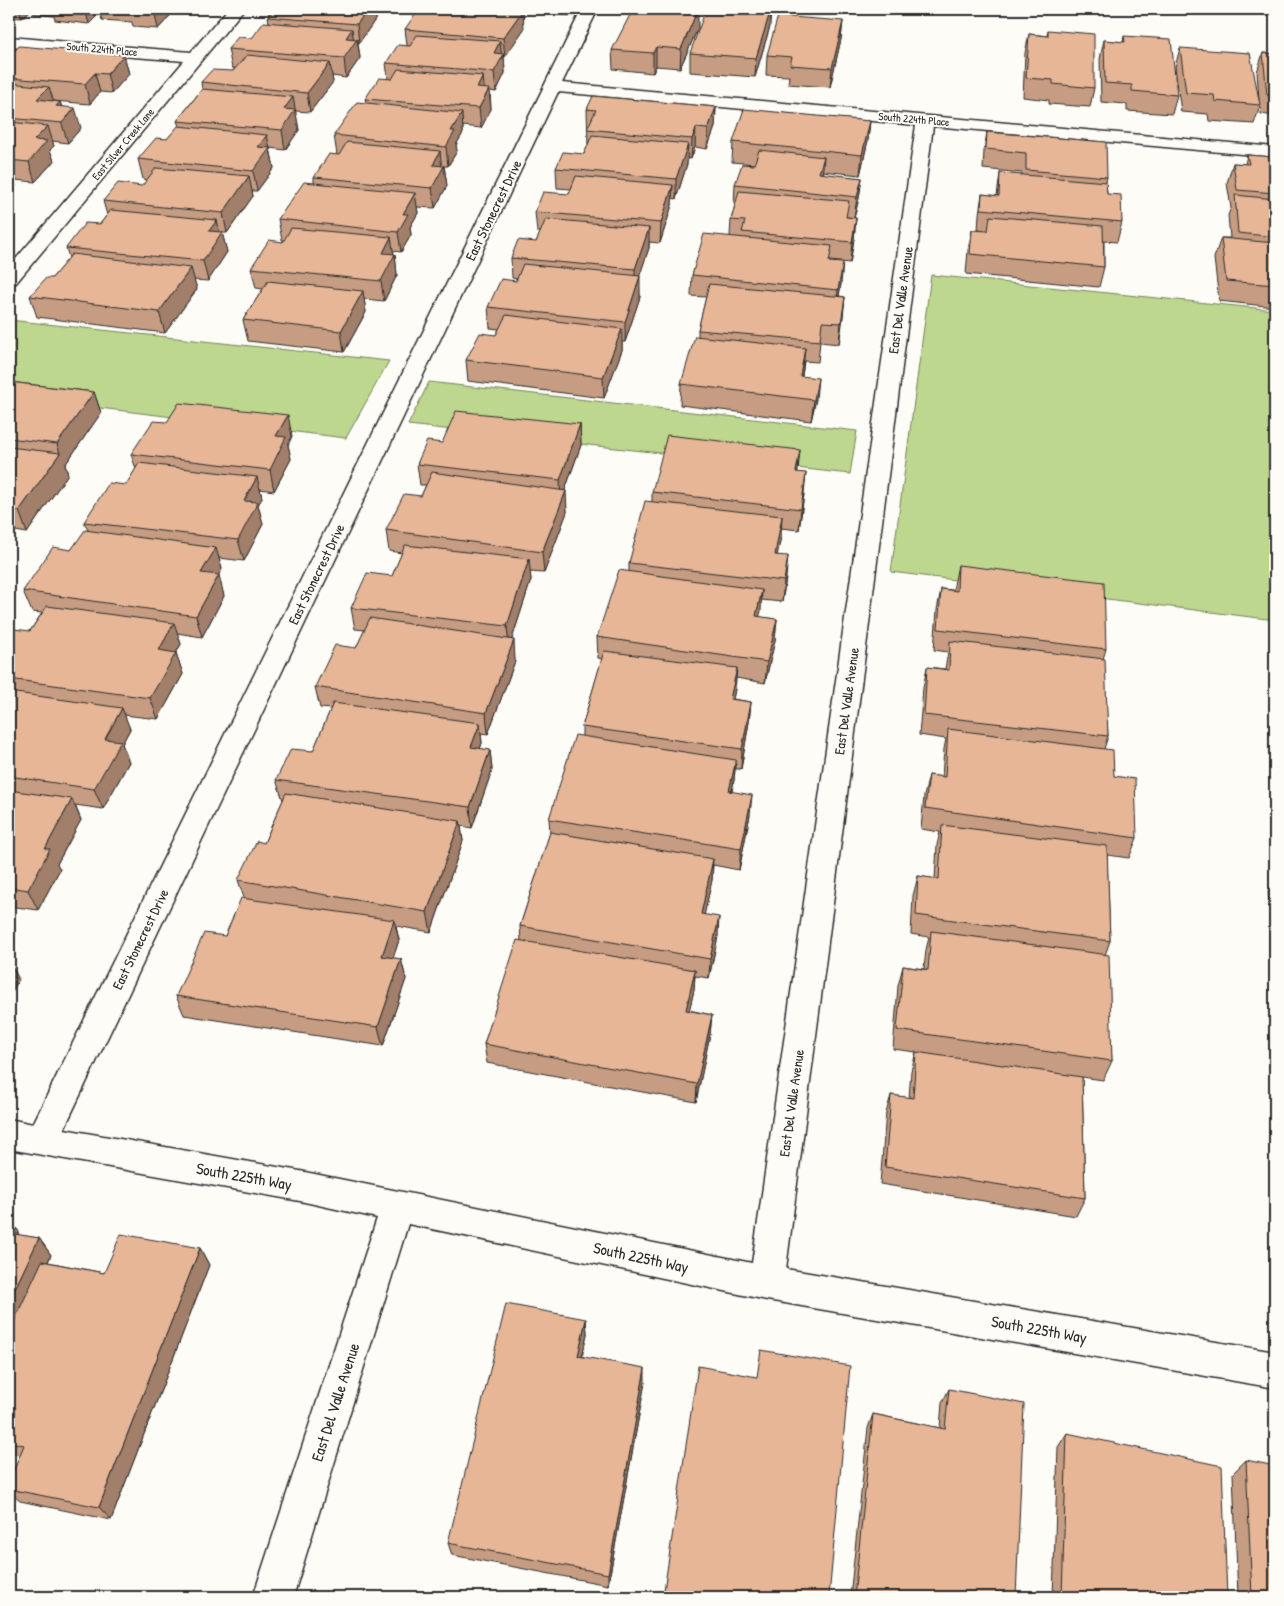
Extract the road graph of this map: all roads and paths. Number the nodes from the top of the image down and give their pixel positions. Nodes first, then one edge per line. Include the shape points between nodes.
1 (236, 9) edge
2 (559, 9) edge
3 (590, 10) edge
4 (9, 42) edge
5 (196, 57) junction
6 (552, 87) junction
7 (925, 120) junction
8 (1275, 152) edge
9 (9, 279) edge
10 (9, 1134) edge
11 (42, 1140) junction
12 (397, 1207) junction
13 (767, 1283) junction
14 (1275, 1370) edge
15 (273, 1597) edge

1 - 5 street, East Silver Creek Lane
2 - 3 street
3 - 6 street, East Stonecrest Drive
4 - 5 street, South 224th Place
5 - 9 street, East Silver Creek Lane
6 - 7 street, South 224th Place
6 - 11 street, East Stonecrest Drive
7 - 8 street, South 224th Place
7 - 13 street, East Del Valle Avenue
10 - 11 street, South 225th Way
11 - 12 street, South 225th Way via 300,1186
12 - 13 street, South 225th Way
12 - 15 street, East Del Valle Avenue
13 - 14 street, South 225th Way

